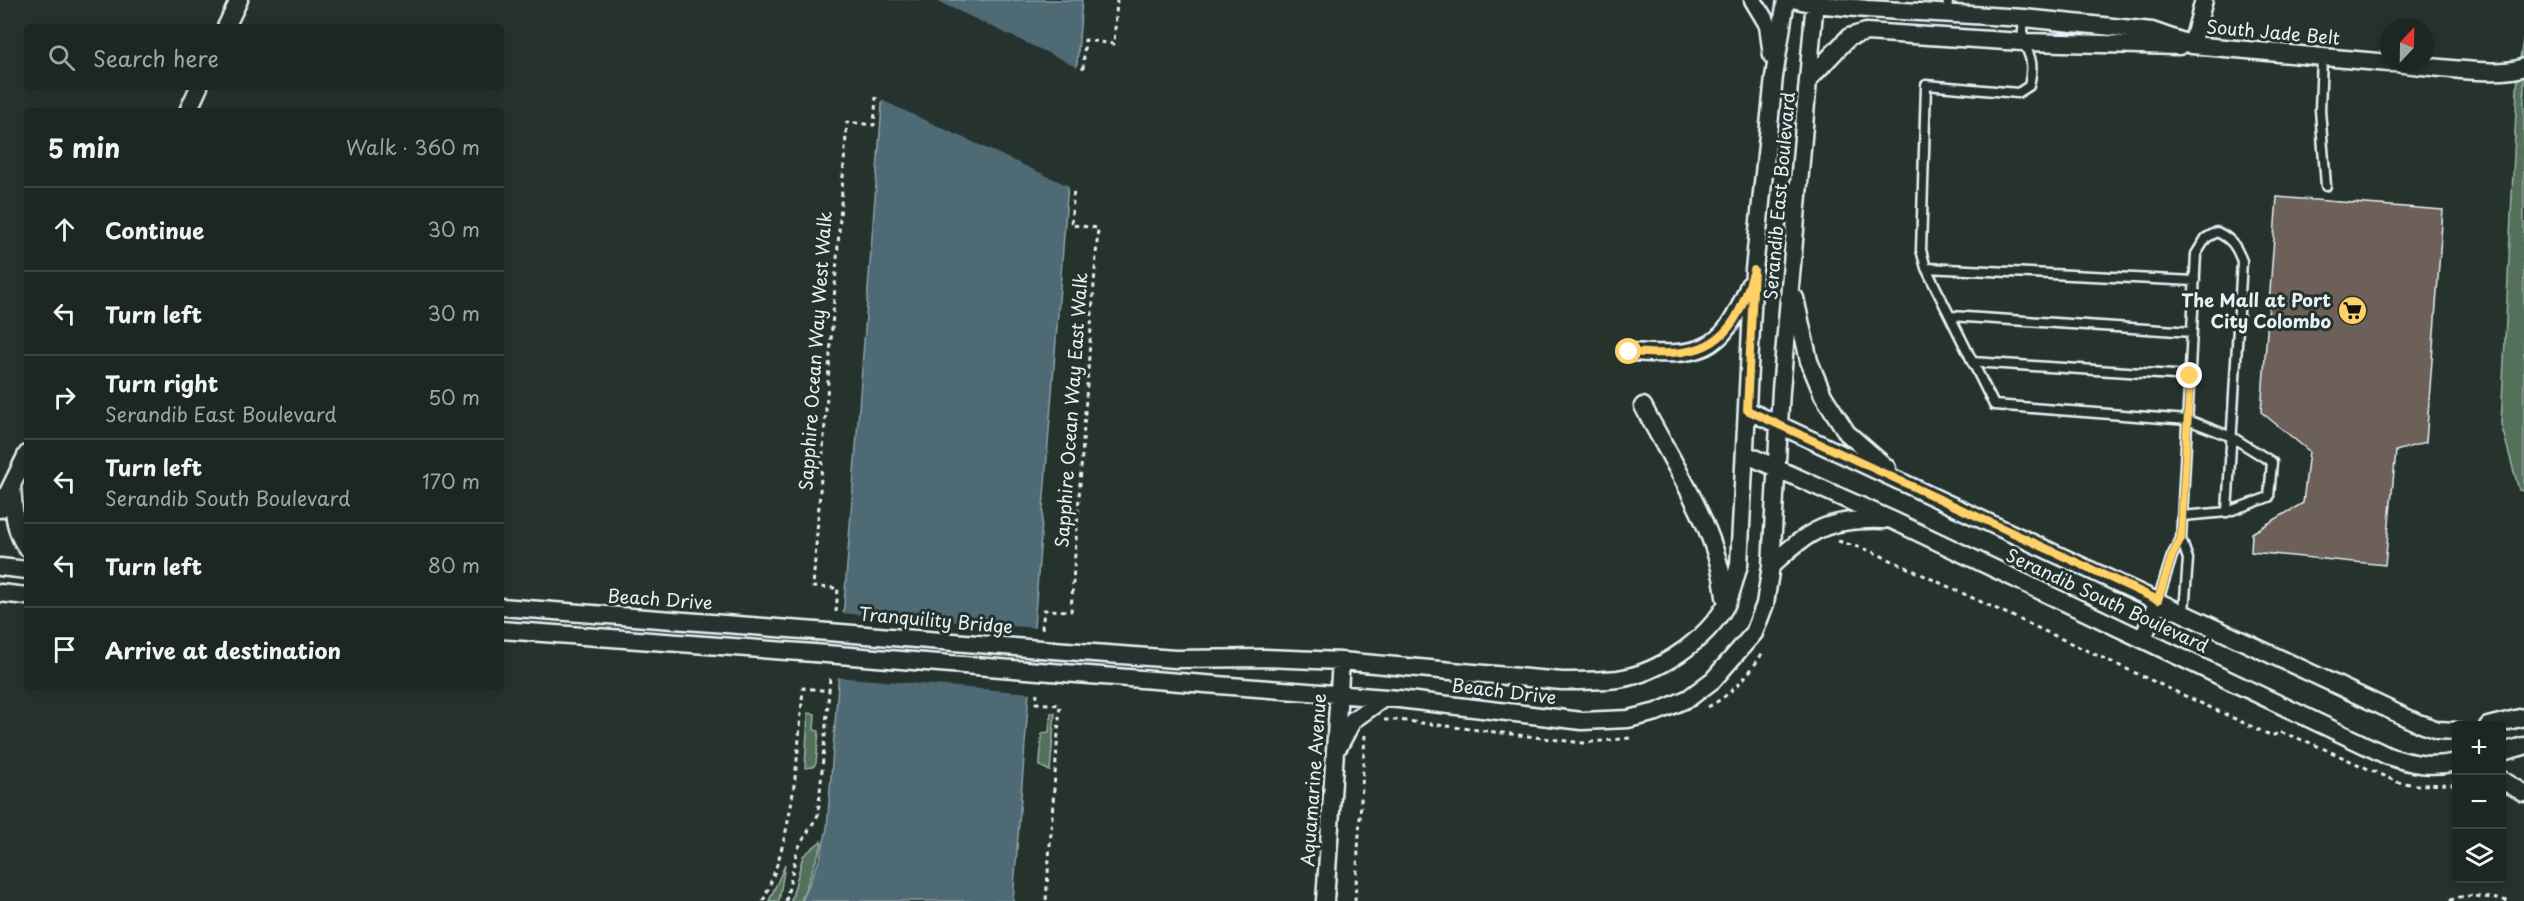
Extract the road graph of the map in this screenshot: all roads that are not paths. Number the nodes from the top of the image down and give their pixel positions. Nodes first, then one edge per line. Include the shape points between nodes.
1 (239, 0) edge
2 (1753, 0) edge
3 (1786, 0) edge
4 (1797, 0) edge
5 (2204, 0) edge
6 (1815, 2) edge
7 (1947, 7) edge
8 (2024, 18) junction
9 (227, 24) edge
10 (2022, 42) junction
11 (2192, 45) junction
12 (2322, 57) junction
13 (2380, 62) edge
14 (2434, 66) edge
15 (2524, 67) edge
16 (1774, 77) junction
17 (1810, 78) junction
18 (198, 90) edge
19 (189, 108) edge
20 (2326, 186) dead end
21 (1926, 268) junction
22 (1754, 270) junction
23 (2195, 281) junction
24 (1791, 282) junction
25 (1951, 316) junction
26 (2192, 332) junction
27 (1629, 352) dead end
28 (1972, 362) junction
29 (2190, 376) junction
30 (1642, 406) dead end
31 (1747, 410) junction
32 (2188, 420) junction
33 (1780, 425) junction
34 (2232, 437) junction
35 (1745, 454) junction
36 (24, 460) edge
37 (1777, 468) junction
38 (1900, 479) junction
39 (12, 486) junction
40 (0, 509) edge
41 (2227, 513) junction
42 (2182, 516) junction
43 (1894, 521) junction
44 (2181, 539) junction
45 (24, 544) edge
46 (1772, 566) junction
47 (0, 567) edge
48 (24, 570) edge
49 (0, 593) edge
50 (24, 596) edge
51 (2158, 600) junction
52 (1726, 604) junction
53 (504, 607) edge
54 (2184, 612) junction
55 (504, 630) edge
56 (816, 631) joint
57 (2143, 639) junction
58 (1053, 650) joint
59 (1341, 661) junction
60 (1340, 695) junction
61 (1384, 698) junction
62 (2524, 717) edge
63 (2506, 722) edge
64 (2452, 731) edge
65 (2524, 746) edge
66 (2506, 751) edge
67 (1335, 757) junction
68 (2452, 765) edge
69 (2506, 782) edge
70 (2524, 793) edge
71 (1325, 901) edge

1 - 9 street
2 - 16 street via 1768,25
3 - 16 street, Serandib East Boulevard
4 - 6 street, South Jade Belt
5 - 11 street
6 - 7 street, South Jade Belt
6 - 17 street, Serandib East Boulevard
7 - 8 street, South Jade Belt
8 - 10 lane
8 - 11 street, South Jade Belt via 2152,32
10 - 11 street
10 - 17 street via 1866,32 1849,38
10 - 21 lane via 2033,68 2029,86 2018,93 1926,85 1921,250
11 - 12 street, South Jade Belt
12 - 13 street, South Jade Belt
12 - 20 lane via 2320,110
14 - 15 street, South Jade Belt via 2498,71
16 - 22 street, Serandib East Boulevard
17 - 24 street, Serandib East Boulevard
18 - 19 street
21 - 23 lane
21 - 25 lane
22 - 27 street via 1737,315 1711,344 1690,353
22 - 31 street, Serandib East Boulevard
23 - 26 lane
23 - 34 lane via 2196,254 2206,238 2217,232 2229,237 2242,261
24 - 33 street, Serandib East Boulevard
24 - 38 street via 1809,361 1823,395 1847,434
25 - 26 lane
25 - 28 lane
26 - 29 lane
28 - 29 lane
28 - 32 lane via 1994,405
29 - 32 lane
30 - 52 street via 1718,556
31 - 33 street, Serandib South Boulevard
31 - 35 street, Serandib East Boulevard
32 - 34 lane
32 - 42 lane
33 - 37 street, Serandib East Boulevard
33 - 38 street, Serandib South Boulevard
34 - 41 lane
34 - 41 lane via 2272,462 2269,497
35 - 37 street, Serandib South Boulevard
35 - 52 street, Beach Drive via 1739,565
36 - 39 street
37 - 43 street, Serandib South Boulevard
37 - 46 street, Beach Drive
38 - 51 street, Serandib South Boulevard
39 - 40 street
39 - 45 street via 15,517
41 - 42 lane
42 - 44 lane
43 - 46 street via 1837,522 1809,533
43 - 57 street, Serandib South Boulevard
44 - 51 lane
44 - 54 lane via 2188,559
46 - 61 street, Beach Drive via 1765,604 1754,633 1713,680 1689,698 1657,712 1628,719 1582,721
47 - 48 street
49 - 50 street
51 - 54 street, Serandib South Boulevard
51 - 57 street
52 - 59 street, Beach Drive via 1696,640 1673,658 1620,678 1562,681
53 - 56 street, Beach Drive
54 - 64 street, Serandib South Boulevard via 2418,723
55 - 60 street, Beach Drive, bridge
56 - 58 street, Tranquility Bridge, bridge
57 - 68 street, Serandib South Boulevard via 2388,756 2416,765
58 - 59 street, Beach Drive via 1198,660
59 - 60 street, Aquamarine Avenue
60 - 61 street, Beach Drive
60 - 67 street, Aquamarine Avenue
61 - 67 street via 1353,720
62 - 63 street
65 - 66 street
67 - 71 street, Aquamarine Avenue
69 - 70 street

